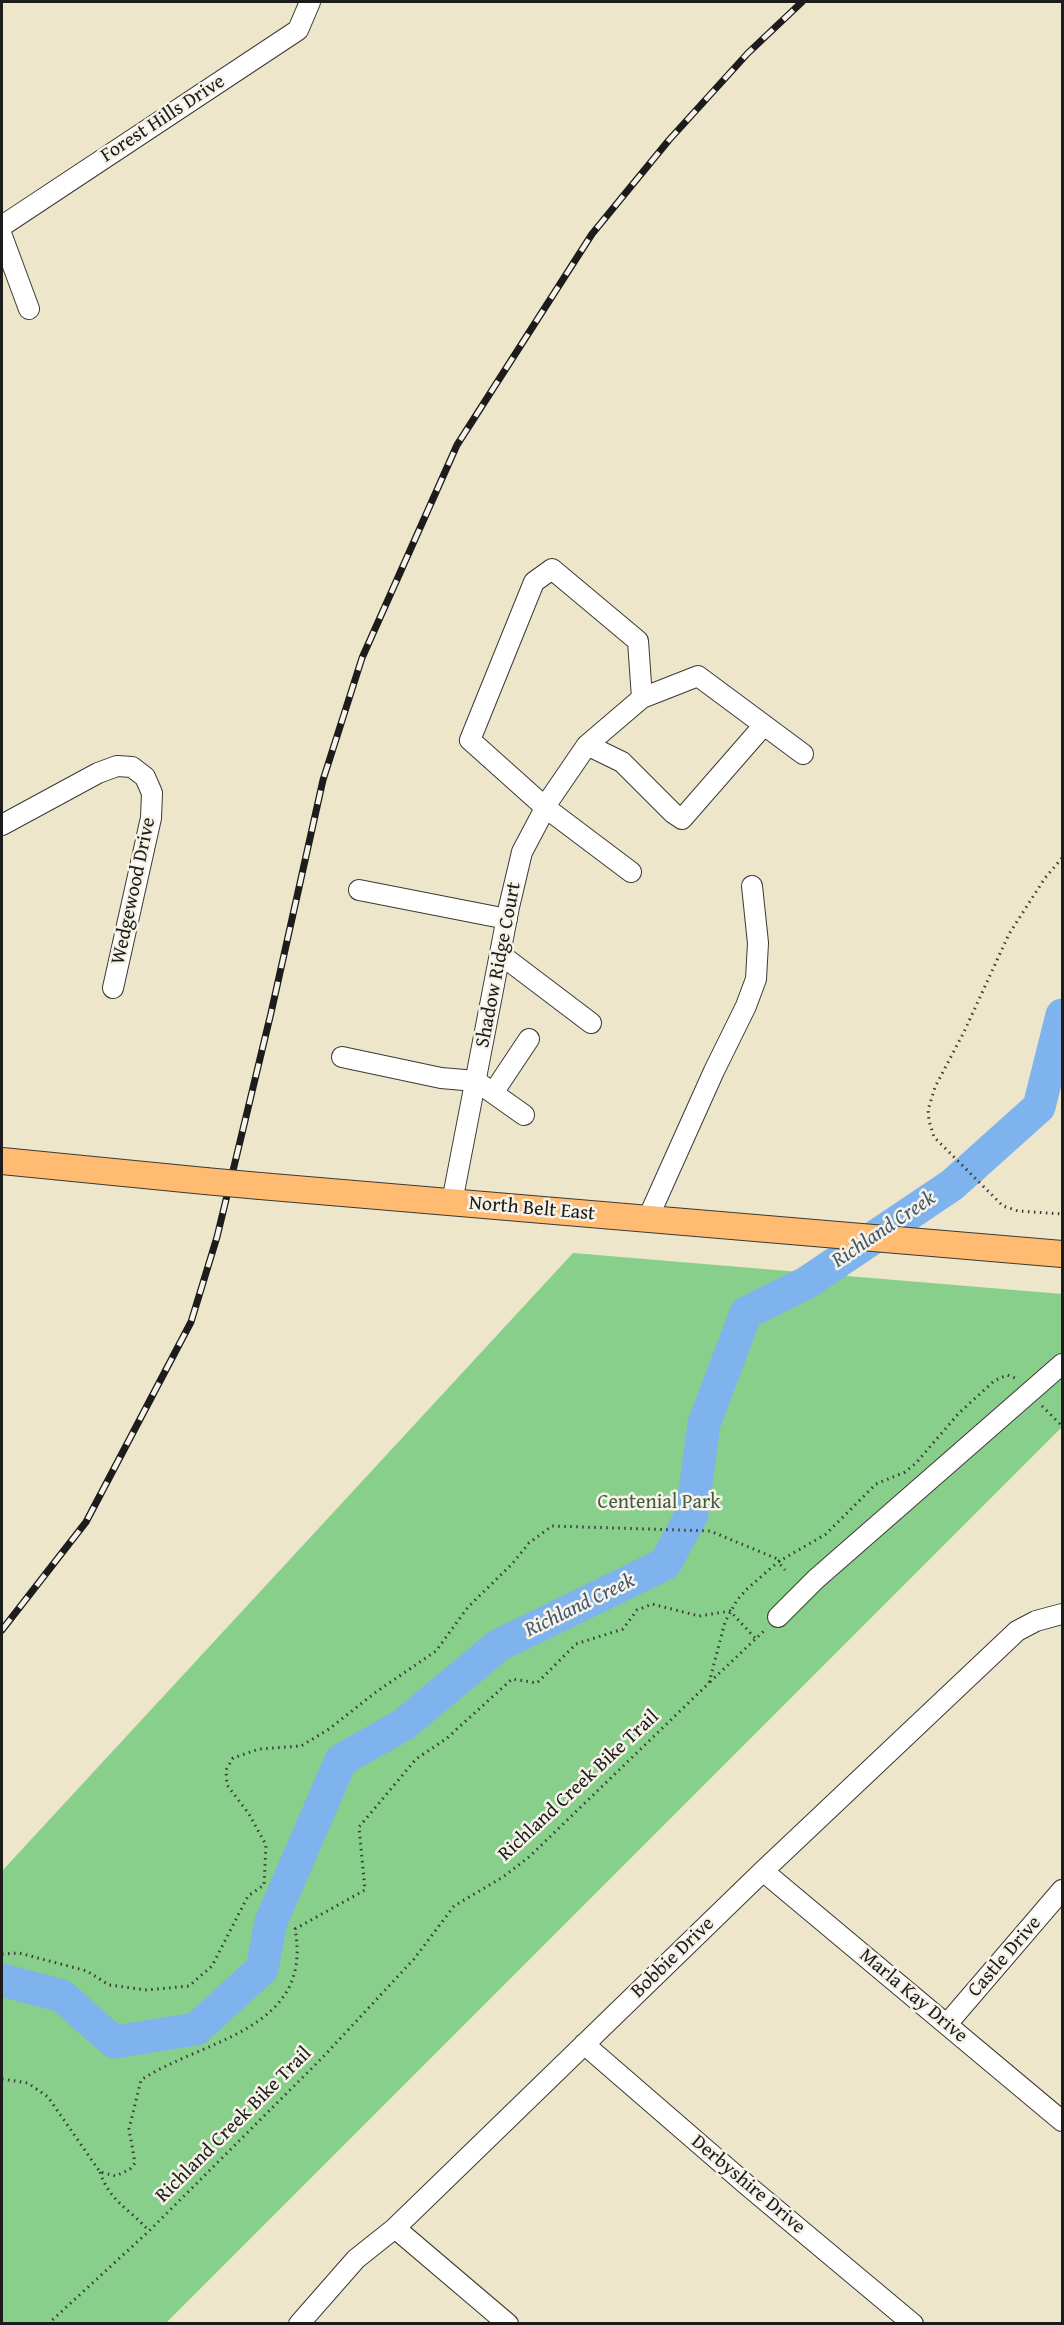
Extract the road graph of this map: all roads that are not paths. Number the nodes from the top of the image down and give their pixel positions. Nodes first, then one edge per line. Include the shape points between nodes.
1 (310, 2) edge
2 (2, 226) edge
3 (2, 236) edge
4 (29, 309) dead end
5 (642, 698) junction
6 (764, 726) junction
7 (587, 745) junction
8 (803, 754) dead end
9 (546, 808) junction
10 (2, 825) edge
11 (631, 872) dead end
12 (752, 886) dead end
13 (359, 890) dead end
14 (507, 920) junction
15 (500, 954) junction
16 (113, 988) dead end
17 (591, 1023) dead end
18 (529, 1039) dead end
19 (342, 1057) dead end
20 (476, 1081) junction
21 (493, 1093) junction
22 (524, 1115) dead end
23 (2, 1161) edge
24 (452, 1202) junction
25 (648, 1218) junction
26 (1062, 1254) edge
27 (1062, 1364) edge
28 (1062, 1614) edge
29 (778, 1617) road end
30 (763, 1871) junction
31 (1062, 1890) edge
32 (947, 2024) junction
33 (584, 2044) junction
34 (1062, 2121) edge
35 (395, 2229) junction
36 (299, 2324) edge
37 (508, 2324) edge
38 (913, 2324) edge

1 - 2 street, Forest Hills Drive via 298,30
3 - 4 street
5 - 6 street, Shadow Ridge Court via 698,676
5 - 7 street, Shadow Ridge Court
5 - 9 street via 638,640 552,569 534,582 470,740
6 - 7 street via 682,819 622,762
6 - 8 street
7 - 9 street, Shadow Ridge Court
9 - 11 street
9 - 14 street, Shadow Ridge Court via 522,852
10 - 16 street, Wedgewood Drive via 117,766 132,767 145,777 152,793 151,818
12 - 25 street via 758,943 756,979
13 - 14 street
14 - 15 street, Shadow Ridge Court
15 - 17 street
15 - 20 street, Shadow Ridge Court
18 - 21 street
19 - 20 street via 441,1078
20 - 21 street
20 - 24 street, Shadow Ridge Court
21 - 22 street
23 - 24 main road, North Belt East, bridge
24 - 25 main road, North Belt East
25 - 26 main road, North Belt East
27 - 29 street via 816,1579
28 - 30 street, Bobbie Drive via 1036,1620 1017,1631
30 - 32 street, Marla Kay Drive
30 - 33 street, Bobbie Drive
31 - 32 street, Castle Drive
32 - 34 street, Marla Kay Drive
33 - 35 street, Bobbie Drive
33 - 38 street, Derbyshire Drive
35 - 36 street, Bobbie Drive via 356,2259
35 - 37 street

